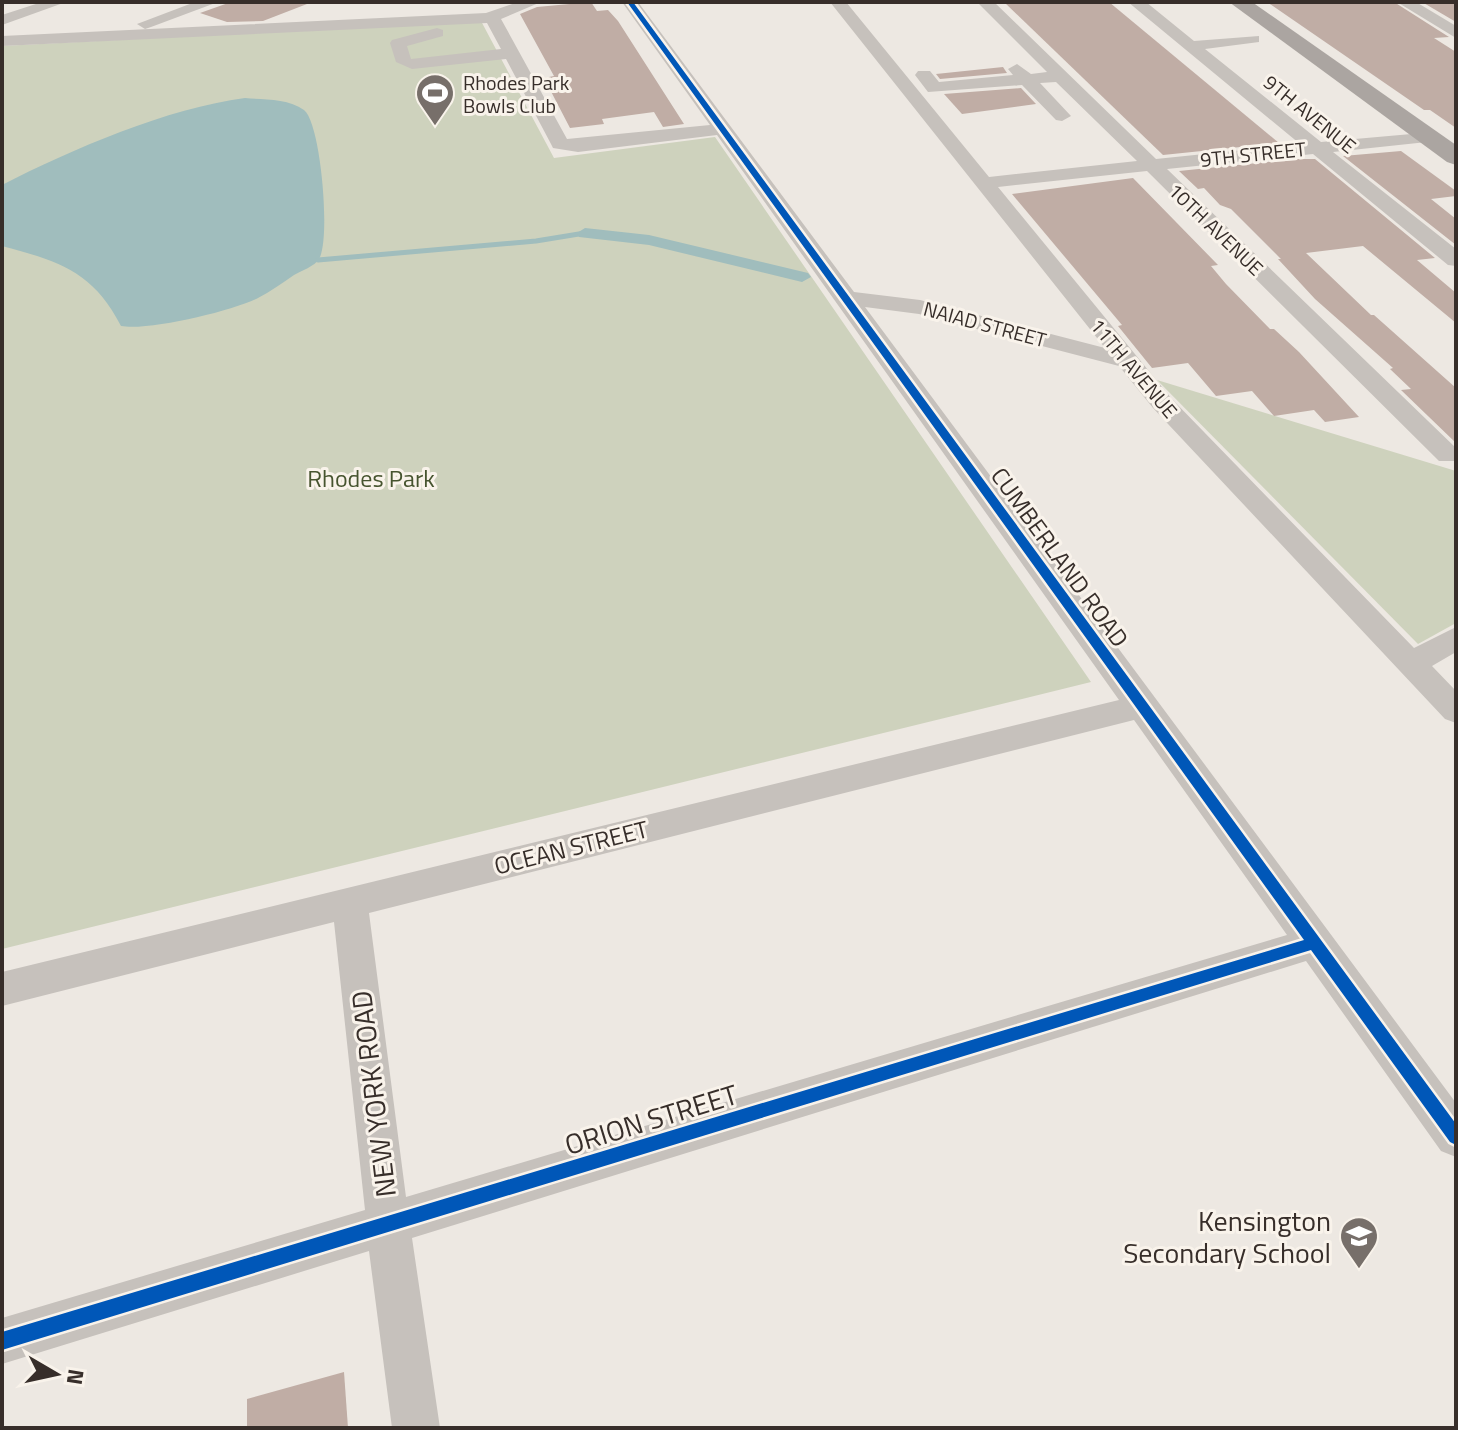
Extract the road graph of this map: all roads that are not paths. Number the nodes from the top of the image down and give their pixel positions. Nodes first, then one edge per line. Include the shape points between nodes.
1 (58, 2) edge
2 (210, 2) edge
3 (533, 2) edge
4 (630, 2) edge
5 (838, 2) edge
6 (985, 2) edge
7 (1136, 2) edge
8 (1239, 2) edge
9 (1253, 2) edge
10 (1405, 2) edge
11 (370, 7) dead end
12 (2, 20) edge
13 (494, 20) junction
14 (320, 26) junction
15 (1456, 33) edge
16 (112, 36) junction
17 (1253, 39) dead end
18 (2, 41) edge
19 (1191, 46) junction
20 (511, 53) junction
21 (1021, 73) junction
22 (1060, 76) junction
23 (950, 107) dead end
24 (1062, 116) dead end
25 (721, 129) junction
26 (1445, 137) edge
27 (1316, 147) junction
28 (1456, 157) edge
29 (1152, 166) junction
30 (984, 183) junction
31 (1456, 260) edge
32 (844, 298) junction
33 (1125, 360) junction
34 (1448, 455) dead end
35 (1456, 638) edge
36 (1411, 664) junction
37 (1141, 706) junction
38 (1456, 711) edge
39 (350, 903) junction
40 (1313, 943) junction
41 (2, 989) edge
42 (1456, 1137) edge
43 (388, 1224) junction
44 (2, 1341) edge
45 (416, 1428) edge

1 - 12 street
2 - 16 street
3 - 13 street
4 - 25 street, CUMBERLAND ROAD
5 - 30 street, 11TH AVENUE
6 - 22 street, 10TH AVENUE
7 - 19 street, 9TH AVENUE
8 - 26 main road
9 - 26 main road
10 - 15 street
11 - 14 street
13 - 14 street
13 - 20 street
13 - 20 street via 408,38 398,43 404,62
14 - 16 street
16 - 18 street
17 - 19 street
19 - 27 street, 9TH AVENUE
20 - 25 street via 556,142 564,146
21 - 22 street
21 - 23 street via 929,81
21 - 24 street
22 - 29 street, 10TH AVENUE
25 - 32 street, CUMBERLAND ROAD
26 - 27 street, 9TH STREET
26 - 28 main road
27 - 29 street, 9TH STREET
27 - 31 street, 9TH AVENUE
29 - 30 street, 9TH STREET
29 - 34 street, 10TH AVENUE
30 - 33 street, 11TH AVENUE
32 - 33 street, NAIAD STREET via 920,307
32 - 37 street, CUMBERLAND ROAD
33 - 36 street, 11TH AVENUE
35 - 36 street
36 - 38 street, 11TH AVENUE
37 - 39 street, OCEAN STREET
37 - 40 street, CUMBERLAND ROAD
39 - 41 street, OCEAN STREET
39 - 43 street, NEW YORK ROAD
40 - 42 street, CUMBERLAND ROAD
40 - 43 street, ORION STREET
43 - 44 street, ORION STREET
43 - 45 street, NEW YORK ROAD

